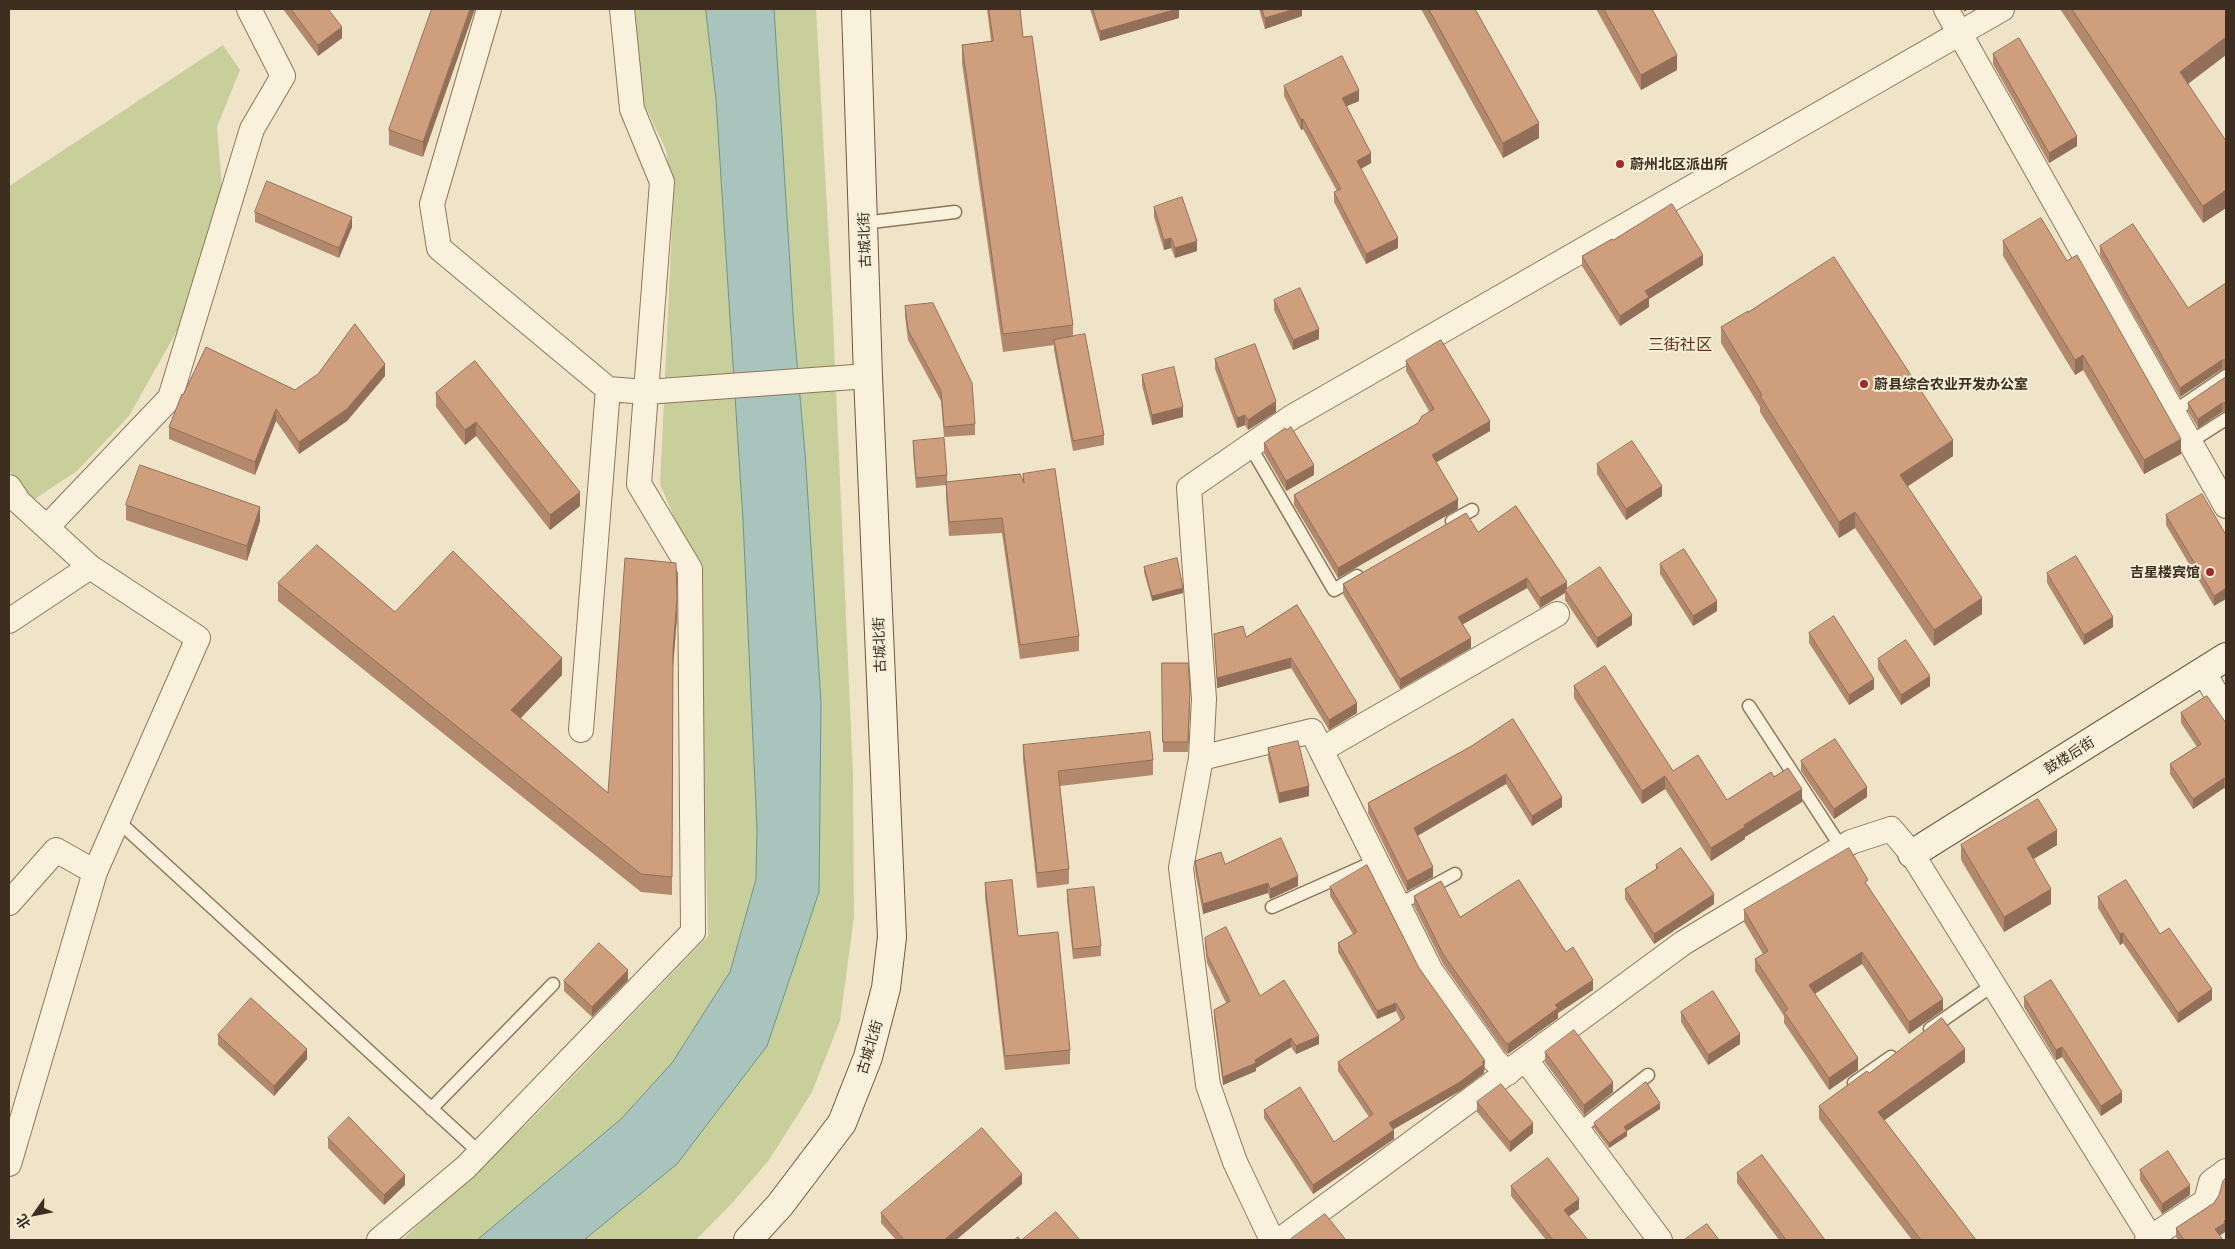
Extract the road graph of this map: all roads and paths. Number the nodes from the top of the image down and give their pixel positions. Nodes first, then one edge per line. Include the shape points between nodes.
1 (249, 9) edge
2 (489, 9) edge
3 (622, 9) edge
4 (856, 9) edge
5 (1946, 9) edge
6 (2002, 9) edge
7 (1959, 34) junction
8 (955, 212) dead end
9 (863, 223) junction
10 (868, 376) junction
11 (2226, 376) edge
12 (608, 389) junction
13 (655, 391) junction
14 (2173, 412) junction
15 (2226, 420) edge
16 (2190, 442) junction
17 (1250, 446) junction
18 (9, 489) edge
19 (2226, 506) edge
20 (1472, 510) dead end
21 (47, 527) junction
22 (1439, 529) edge
23 (90, 567) junction
24 (1366, 571) edge
25 (1557, 614) dead end
26 (9, 621) edge
27 (2226, 657) edge
28 (2203, 671) junction
29 (1749, 706) dead end
30 (2226, 711) edge
31 (581, 730) dead end
32 (1321, 750) junction
33 (1201, 758) junction
34 (118, 821) junction
35 (1841, 847) junction
36 (1912, 854) junction
37 (1376, 861) junction
38 (95, 872) junction
39 (1455, 874) dead end
40 (9, 903) edge
41 (1398, 905) junction
42 (1272, 907) dead end
43 (553, 984) dead end
44 (1993, 985) junction
45 (1923, 1034) edge
46 (1899, 1051) edge
47 (1517, 1066) junction
48 (1648, 1075) dead end
49 (1845, 1090) edge
50 (431, 1109) junction
51 (1578, 1130) junction
52 (480, 1153) junction
53 (9, 1164) edge
54 (2226, 1172) edge
55 (2150, 1239) edge
56 (379, 1240) edge
57 (748, 1240) edge
58 (1272, 1240) edge
59 (1280, 1240) edge
60 (1660, 1240) edge

1 - 21 street via 283,76 252,130 170,398
2 - 12 street via 432,204 439,248
3 - 13 street via 632,109 662,182
4 - 9 main road, 古城北街
5 - 7 street
6 - 7 street
7 - 14 street
7 - 17 street via 1292,417
8 - 9 lane
9 - 10 main road, 古城北街
10 - 13 street
10 - 57 main road, 古城北街 via 892,937 886,988 868,1057 842,1123 780,1205
11 - 14 lane
12 - 13 street
12 - 31 street
13 - 52 street via 639,484 690,570 693,932
14 - 16 street
15 - 16 lane
16 - 19 street
17 - 24 lane via 1287,499 1334,590
17 - 33 street via 1189,488 1204,699
18 - 21 street
20 - 22 lane
21 - 23 street
23 - 26 street
23 - 34 street via 198,638
25 - 32 street
27 - 28 main road, 鼓楼后街
28 - 30 street
28 - 36 main road, 鼓楼后街
29 - 35 lane
32 - 33 street via 1312,731
32 - 37 street
33 - 58 street via 1181,868 1208,1085 1235,1162
34 - 38 street
34 - 50 lane
35 - 36 street via 1891,829
35 - 47 street via 1683,943
36 - 44 street
37 - 41 street
37 - 42 lane
38 - 40 street via 56,850
38 - 53 street
39 - 41 lane
41 - 47 street via 1431,971 1495,1061
43 - 50 lane
44 - 45 lane
44 - 55 street
46 - 49 lane
47 - 51 street
47 - 59 street
48 - 51 lane
50 - 52 lane
51 - 60 street
52 - 56 street
54 - 55 street via 2211,1182 2206,1201

